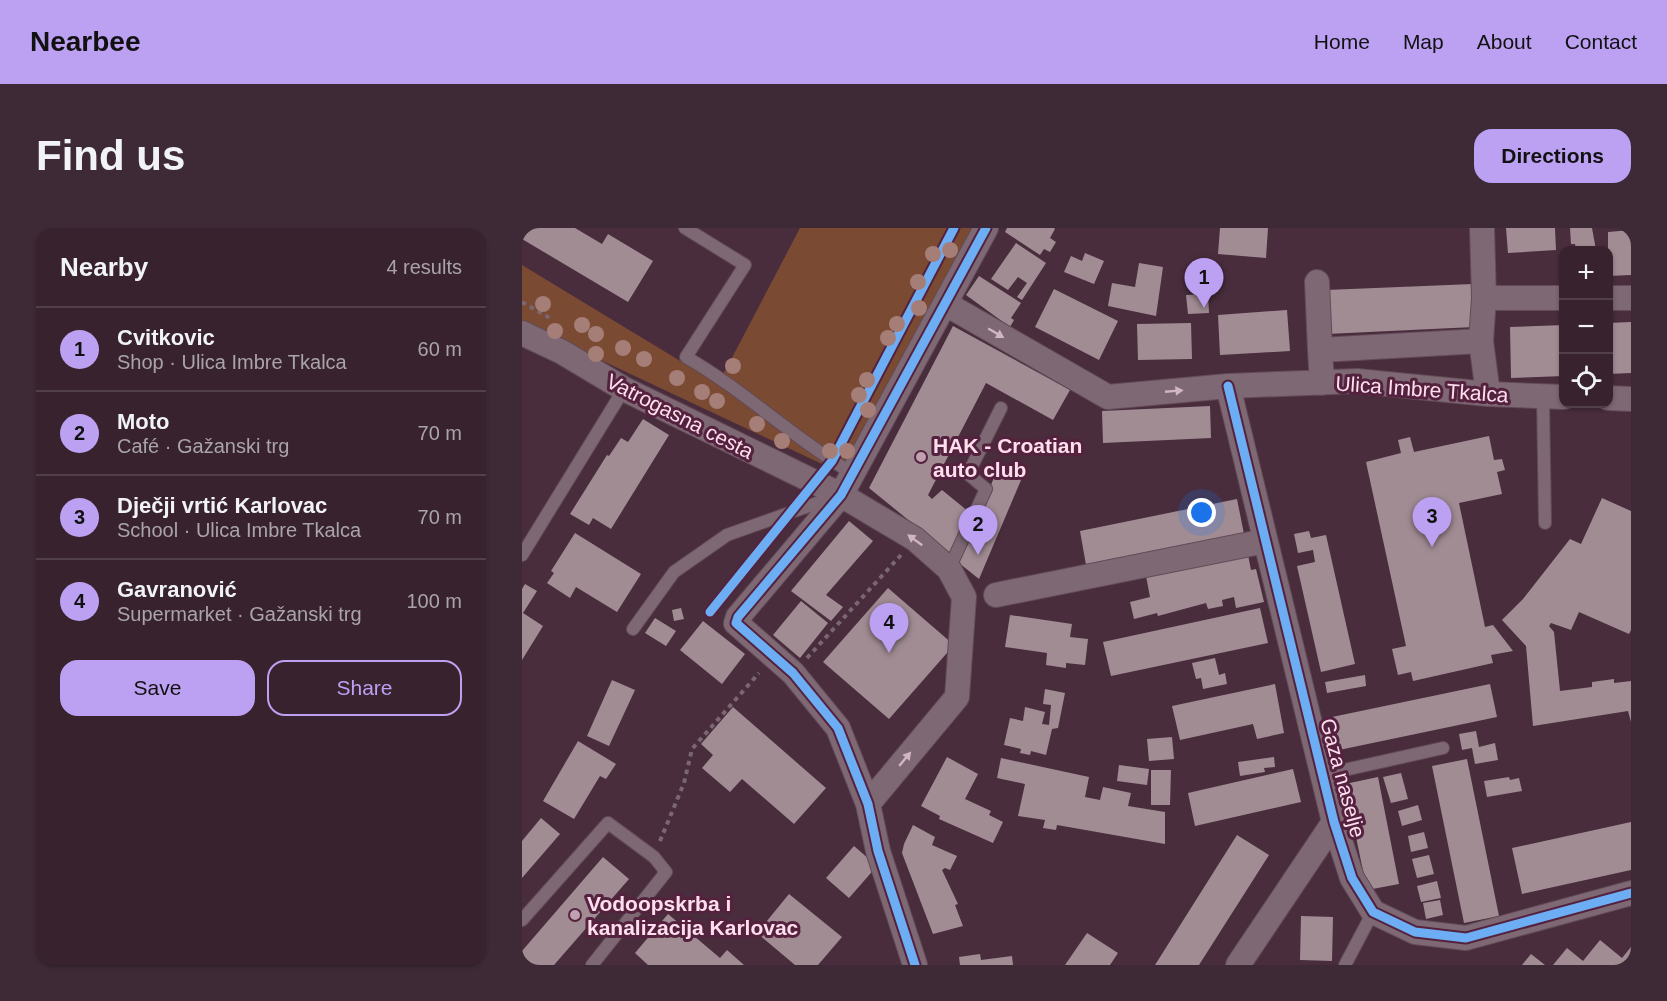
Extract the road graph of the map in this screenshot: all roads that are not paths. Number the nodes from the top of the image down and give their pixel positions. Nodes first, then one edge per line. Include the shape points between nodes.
1 (685, 228) edge
2 (986, 228) edge
3 (1482, 228) edge
4 (1317, 282) dead end
5 (1484, 298) junction
6 (1559, 298) edge
7 (1613, 298) edge
8 (1631, 298) edge
9 (945, 304) junction
10 (522, 333) edge
11 (1481, 341) junction
12 (1320, 350) junction
13 (1322, 383) junction
14 (1228, 386) junction
15 (624, 389) junction
16 (1488, 394) junction
17 (1553, 397) edge
18 (1613, 398) edge
19 (1631, 399) edge
20 (1001, 408) dead end
21 (852, 473) junction
22 (841, 495) junction
23 (1545, 523) dead end
24 (1266, 541) junction
25 (522, 555) edge
26 (949, 569) junction
27 (996, 595) dead end
28 (633, 629) dead end
29 (1443, 748) dead end
30 (1322, 776) junction
31 (868, 804) junction
32 (1334, 822) junction
33 (1631, 893) edge
34 (1372, 912) junction
35 (522, 920) edge
36 (592, 965) edge
37 (915, 965) edge
38 (1238, 965) edge
39 (1345, 965) edge

1 - 21 lane via 745,265 686,357 722,378
2 - 9 street
3 - 5 street
4 - 12 street
5 - 6 street
5 - 11 street
7 - 8 street
9 -> 14 street, Ulica Imbre Tkalca via 1108,397
9 - 21 street
10 - 15 street, Vatrogasna cesta
11 - 12 street
11 - 16 street
12 - 13 street
13 - 14 street, Ulica Imbre Tkalca
13 - 16 street, Ulica Imbre Tkalca via 1357,381
14 - 24 street, Gaza naselje
15 - 22 street, Vatrogasna cesta
15 - 25 lane
16 - 17 street, Ulica Imbre Tkalca
17 - 23 lane
18 - 19 street
20 - 26 lane via 968,474 986,489
21 - 22 street
22 - 26 street, Vatrogasna cesta via 915,539
22 - 28 lane via 727,535 674,572
22 - 31 street via 738,617 738,627 793,673 838,729
24 - 27 street
24 - 30 street, Gaza naselje
31 -> 26 street via 957,697 964,597
29 - 30 lane
30 - 32 street, Gaza naselje
31 - 37 street via 878,851
32 - 34 street, Gaza naselje via 1352,878
32 - 38 street, Gaza naselje
33 - 34 street via 1466,938 1415,932
34 - 39 lane
35 - 36 lane via 608,823 654,857 666,872

